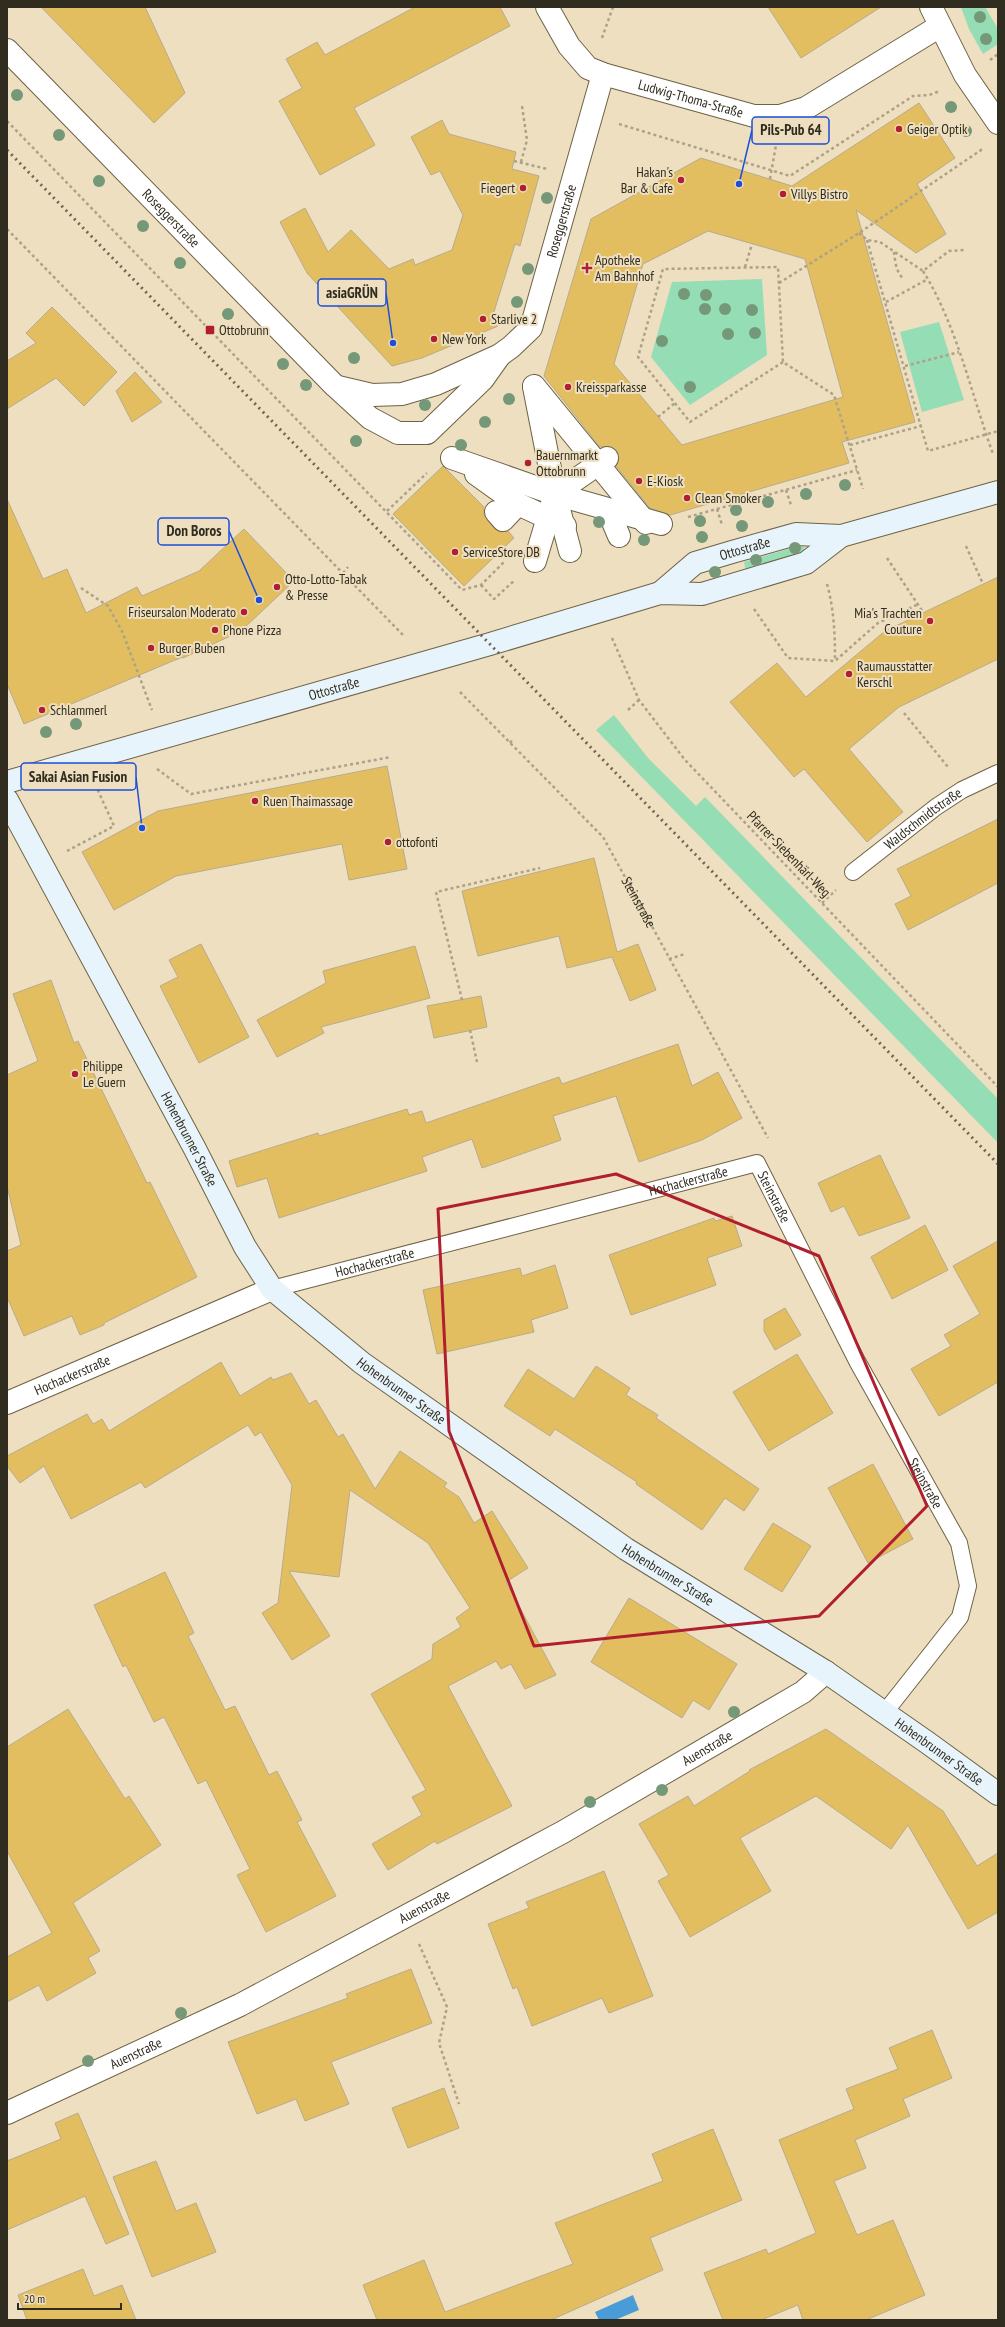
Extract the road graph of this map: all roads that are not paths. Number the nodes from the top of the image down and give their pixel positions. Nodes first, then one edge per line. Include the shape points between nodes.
1 (547, 7) edge
2 (936, 16) edge
3 (7, 50) edge
4 (603, 74) junction
5 (998, 122) edge
6 (500, 355) junction
7 (335, 386) junction
8 (603, 460) junction
9 (546, 491) junction
10 (998, 492) edge
11 (608, 510) junction
12 (496, 512) dead end
13 (540, 516) junction
14 (619, 536) dead end
15 (841, 536) junction
16 (570, 551) dead end
17 (535, 561) dead end
18 (660, 593) junction
19 (998, 773) edge
20 (7, 782) edge
21 (7, 800) edge
22 (853, 872) dead end
23 (757, 1163) joint
24 (272, 1289) junction
25 (7, 1403) edge
26 (826, 1672) junction
27 (885, 1712) junction
28 (998, 1794) edge
29 (7, 2113) edge

1 - 4 street, Ludwig-Thoma-Straße via 569,46 588,68
2 - 4 street, Ludwig-Thoma-Straße via 806,108 780,116 754,116
2 - 5 street via 965,75
3 - 7 street, Roseggerstraße
4 - 6 street, Roseggerstraße via 531,328
6 - 7 street, Roseggerstraße via 436,384 402,394 372,395
6 - 7 street, Roseggerstraße via 483,379 427,433 398,433 370,418
8 - 9 street
8 - 9 street via 534,386
8 - 11 street via 651,524
9 - 11 street
9 - 13 street
9 - 13 street
9 - 13 street via 452,458
10 - 15 street, Ottostraße
11 - 14 street
12 - 13 street via 503,520
13 - 16 street
13 - 17 street
15 - 18 street, Ottostraße via 806,563 702,594
15 - 18 street, Ottostraße via 796,534 695,563
18 - 20 street, Ottostraße
19 - 22 lane, Waldschmidtstraße via 962,790 936,807
21 - 24 street, Hohenbrunner Straße via 245,1247
23 - 24 lane, Hochackerstraße
23 - 27 lane, Steinstraße via 856,1361 959,1544 968,1586 960,1616
24 - 25 street, Hochackerstraße
24 - 26 street, Hohenbrunner Straße via 362,1363 626,1549
26 - 27 street, Hohenbrunner Straße
26 - 29 street, Auenstraße via 803,1692 563,1832 240,2005
27 - 28 street, Hohenbrunner Straße

